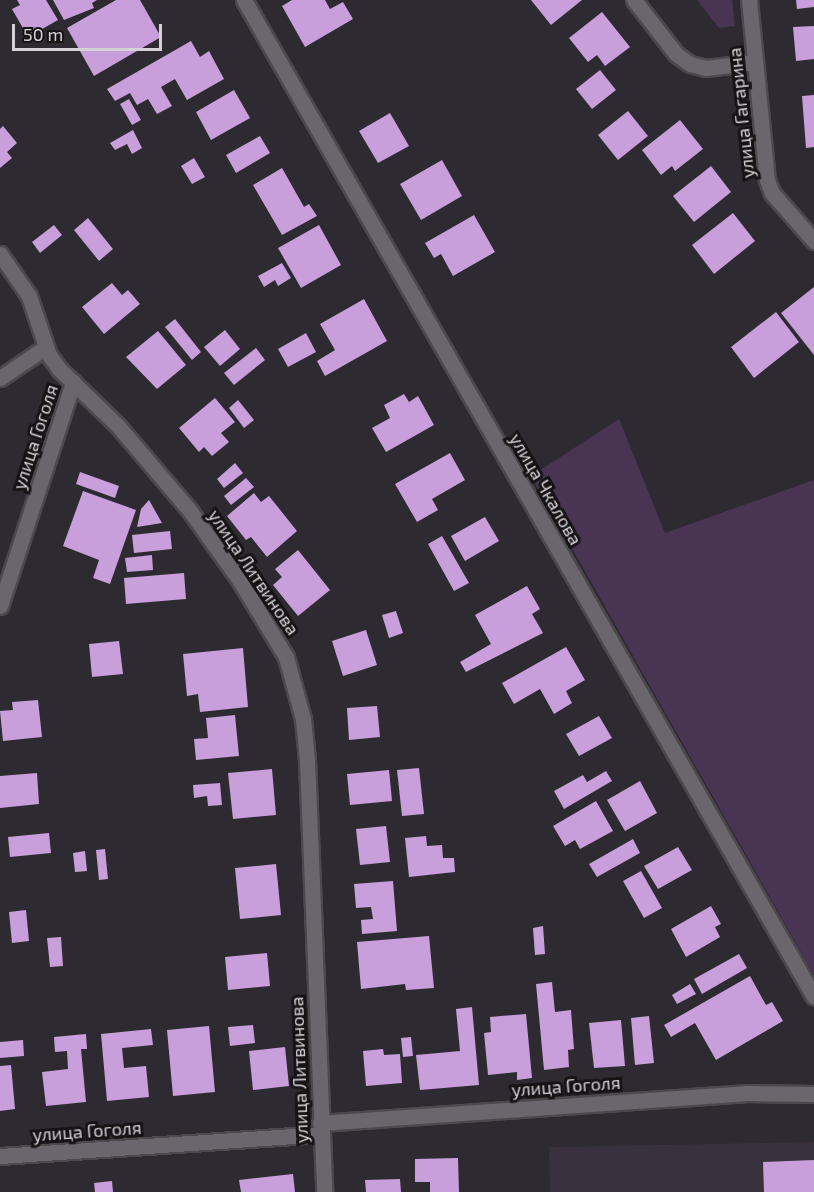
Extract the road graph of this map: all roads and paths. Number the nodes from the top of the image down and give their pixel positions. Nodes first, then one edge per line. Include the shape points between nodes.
1 (244, 0) edge
2 (634, 0) edge
3 (749, 0) edge
4 (755, 62) junction
5 (814, 241) edge
6 (0, 254) edge
7 (46, 347) junction
8 (0, 378) edge
9 (73, 382) junction
10 (0, 606) edge
11 (814, 997) edge
12 (814, 1094) edge
13 (321, 1128) junction
14 (0, 1156) edge
15 (324, 1192) edge

1 - 11 street, улица Чкалова
2 - 4 street via 676,54 690,64 706,68
3 - 4 street, улица Гагарина
4 - 5 street, улица Гагарина via 769,187
6 - 7 street, улица Литвинова via 29,296
7 - 8 street, улица Гоголя
7 - 9 street, улица Литвинова via 59,369
9 - 10 street, улица Гоголя
9 - 13 street, улица Литвинова via 135,445 190,512 240,581 286,657 303,719 307,760
12 - 13 street, улица Гоголя via 745,1093
13 - 14 street, улица Гоголя
13 - 15 street, улица Литвинова

